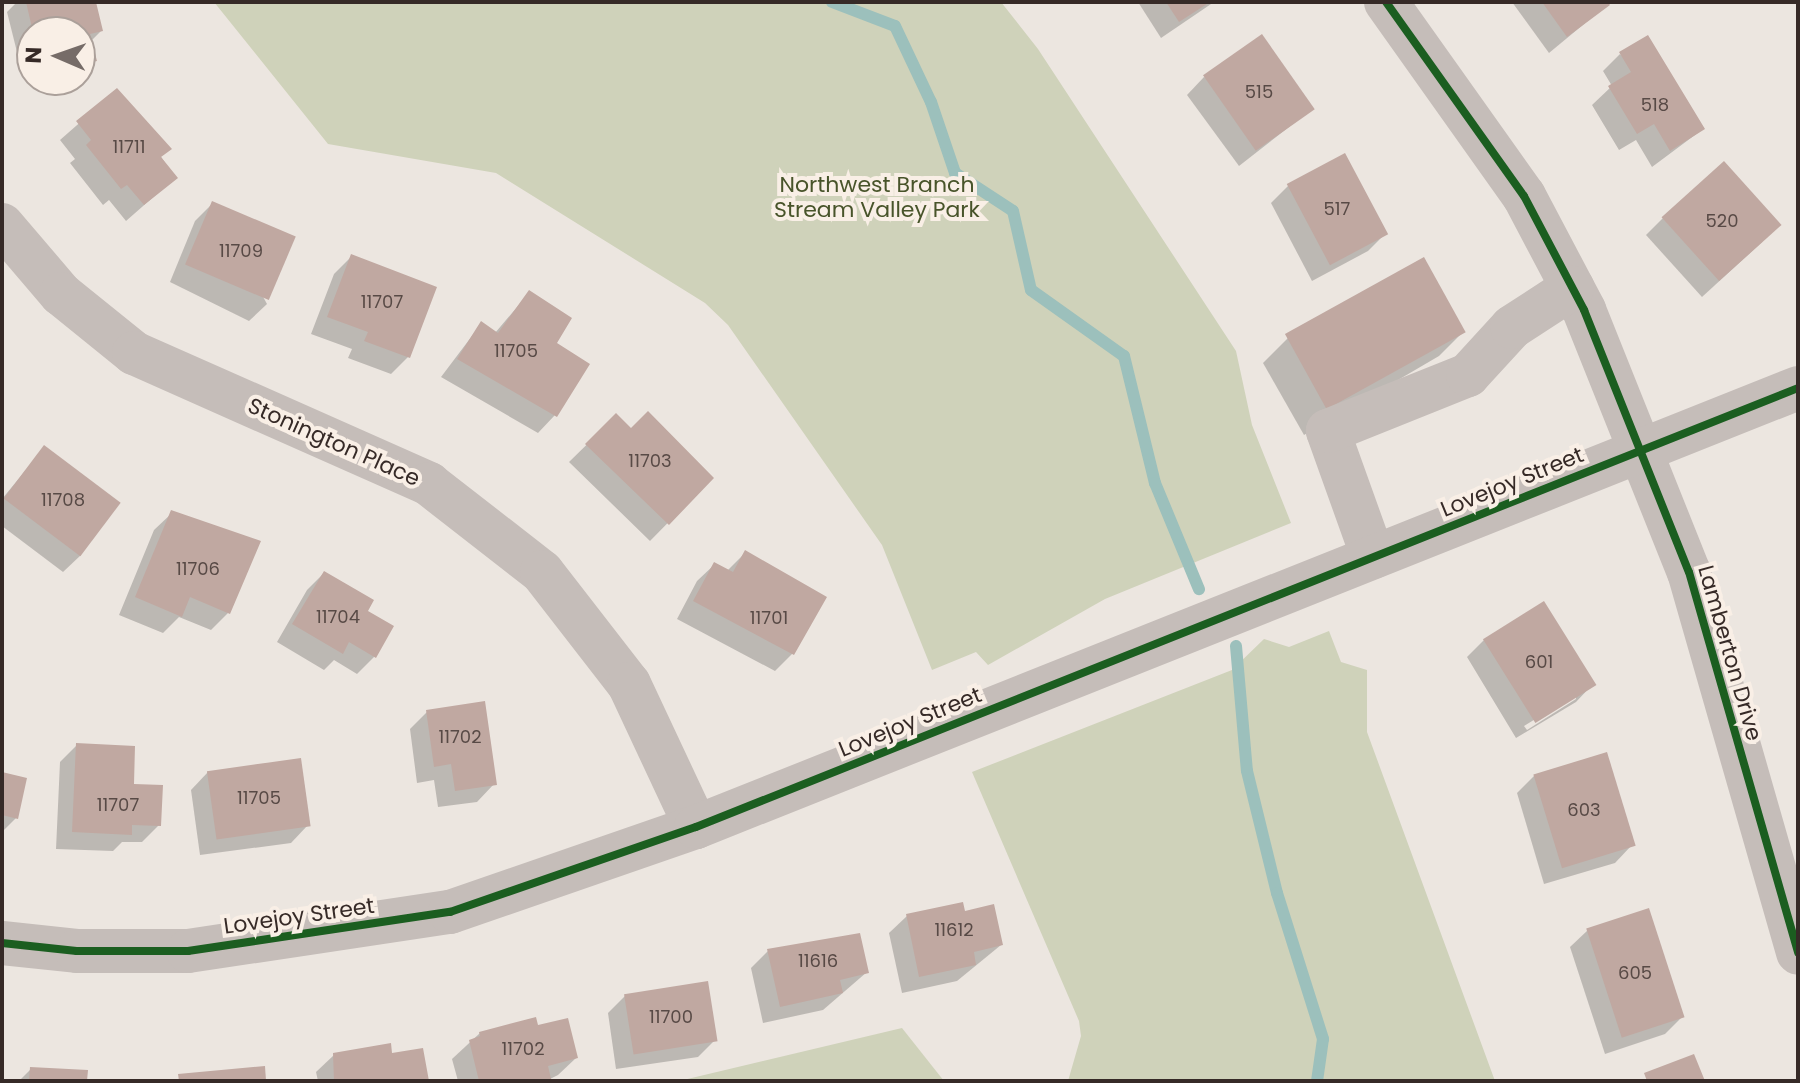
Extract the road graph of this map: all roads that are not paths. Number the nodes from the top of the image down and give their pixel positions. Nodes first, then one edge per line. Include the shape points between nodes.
1 (1386, 2) edge
2 (2, 225) edge
3 (1572, 288) junction
4 (1798, 388) edge
5 (1642, 450) junction
6 (1373, 557) junction
7 (696, 827) junction
8 (2, 943) edge
9 (1798, 953) edge

1 - 3 street, Lamberton Drive via 1524,196
2 - 7 street, Stonington Place via 61,294 134,353 429,484 542,572 629,684
3 - 5 street, Lamberton Drive
3 - 6 street via 1512,327 1468,375 1328,431
4 - 5 street, Lovejoy Street
5 - 6 street, Lovejoy Street
5 - 9 street, Lamberton Drive via 1689,572
6 - 7 street, Lovejoy Street
7 - 8 street, Lovejoy Street via 450,912 188,951 77,951

